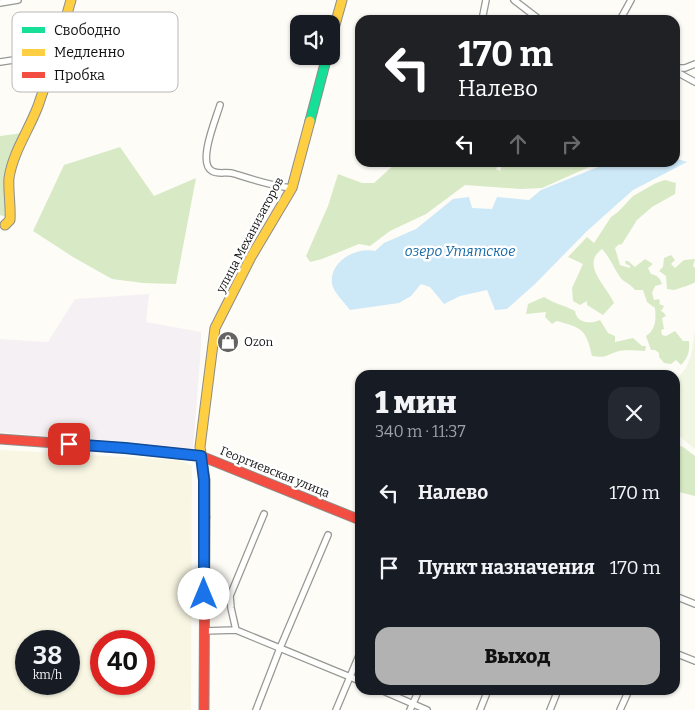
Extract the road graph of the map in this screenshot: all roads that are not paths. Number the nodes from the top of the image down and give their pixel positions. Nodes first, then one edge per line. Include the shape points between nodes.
1 (18, 0) edge
2 (342, 0) edge
3 (486, 0) edge
4 (514, 0) edge
5 (631, 0) edge
6 (0, 3) edge
7 (338, 15) edge
8 (483, 15) edge
9 (534, 15) edge
10 (623, 15) edge
11 (695, 64) edge
12 (325, 65) edge
13 (680, 68) edge
14 (680, 72) edge
15 (695, 82) edge
16 (43, 92) edge
17 (220, 105) dead end
18 (292, 188) junction
19 (5, 224) dead end
20 (0, 439) edge
21 (201, 456) junction
22 (264, 514) dead end
23 (355, 518) edge
24 (328, 535) dead end
25 (680, 598) edge
26 (695, 604) edge
27 (236, 630) junction
28 (204, 632) junction
29 (280, 648) junction
30 (680, 655) edge
31 (695, 661) edge
32 (355, 664) edge
33 (350, 676) junction
34 (355, 678) edge
35 (390, 695) edge
36 (417, 695) edge
37 (486, 695) edge
38 (556, 695) edge
39 (626, 695) edge
40 (412, 707) edge
41 (204, 710) edge
42 (256, 710) edge
43 (336, 710) edge
44 (427, 710) edge
45 (480, 710) edge
46 (550, 710) edge
47 (620, 710) edge

1 - 6 street
2 - 7 street
3 - 8 street
4 - 9 street
5 - 10 street
11 - 13 street
12 - 18 street, улица Механизаторов
14 - 15 street
16 - 19 street via 14,159 9,179 10,220
17 - 18 street via 205,154 209,170
18 - 21 street, улица Механизаторов via 250,256 215,328
20 - 21 street, Георгиевская улица
21 - 23 street, Георгиевская улица
21 - 28 street, улица Механизаторов via 204,480
22 - 27 street via 230,596
24 - 29 street
25 - 26 street
27 - 28 street
27 - 29 street
28 - 41 street, улица Механизаторов
29 - 33 street
29 - 42 street
30 - 31 street
32 - 33 street
33 - 34 street
33 - 43 street
35 - 40 street
36 - 40 street
37 - 45 street
38 - 46 street
39 - 47 street
40 - 44 street

